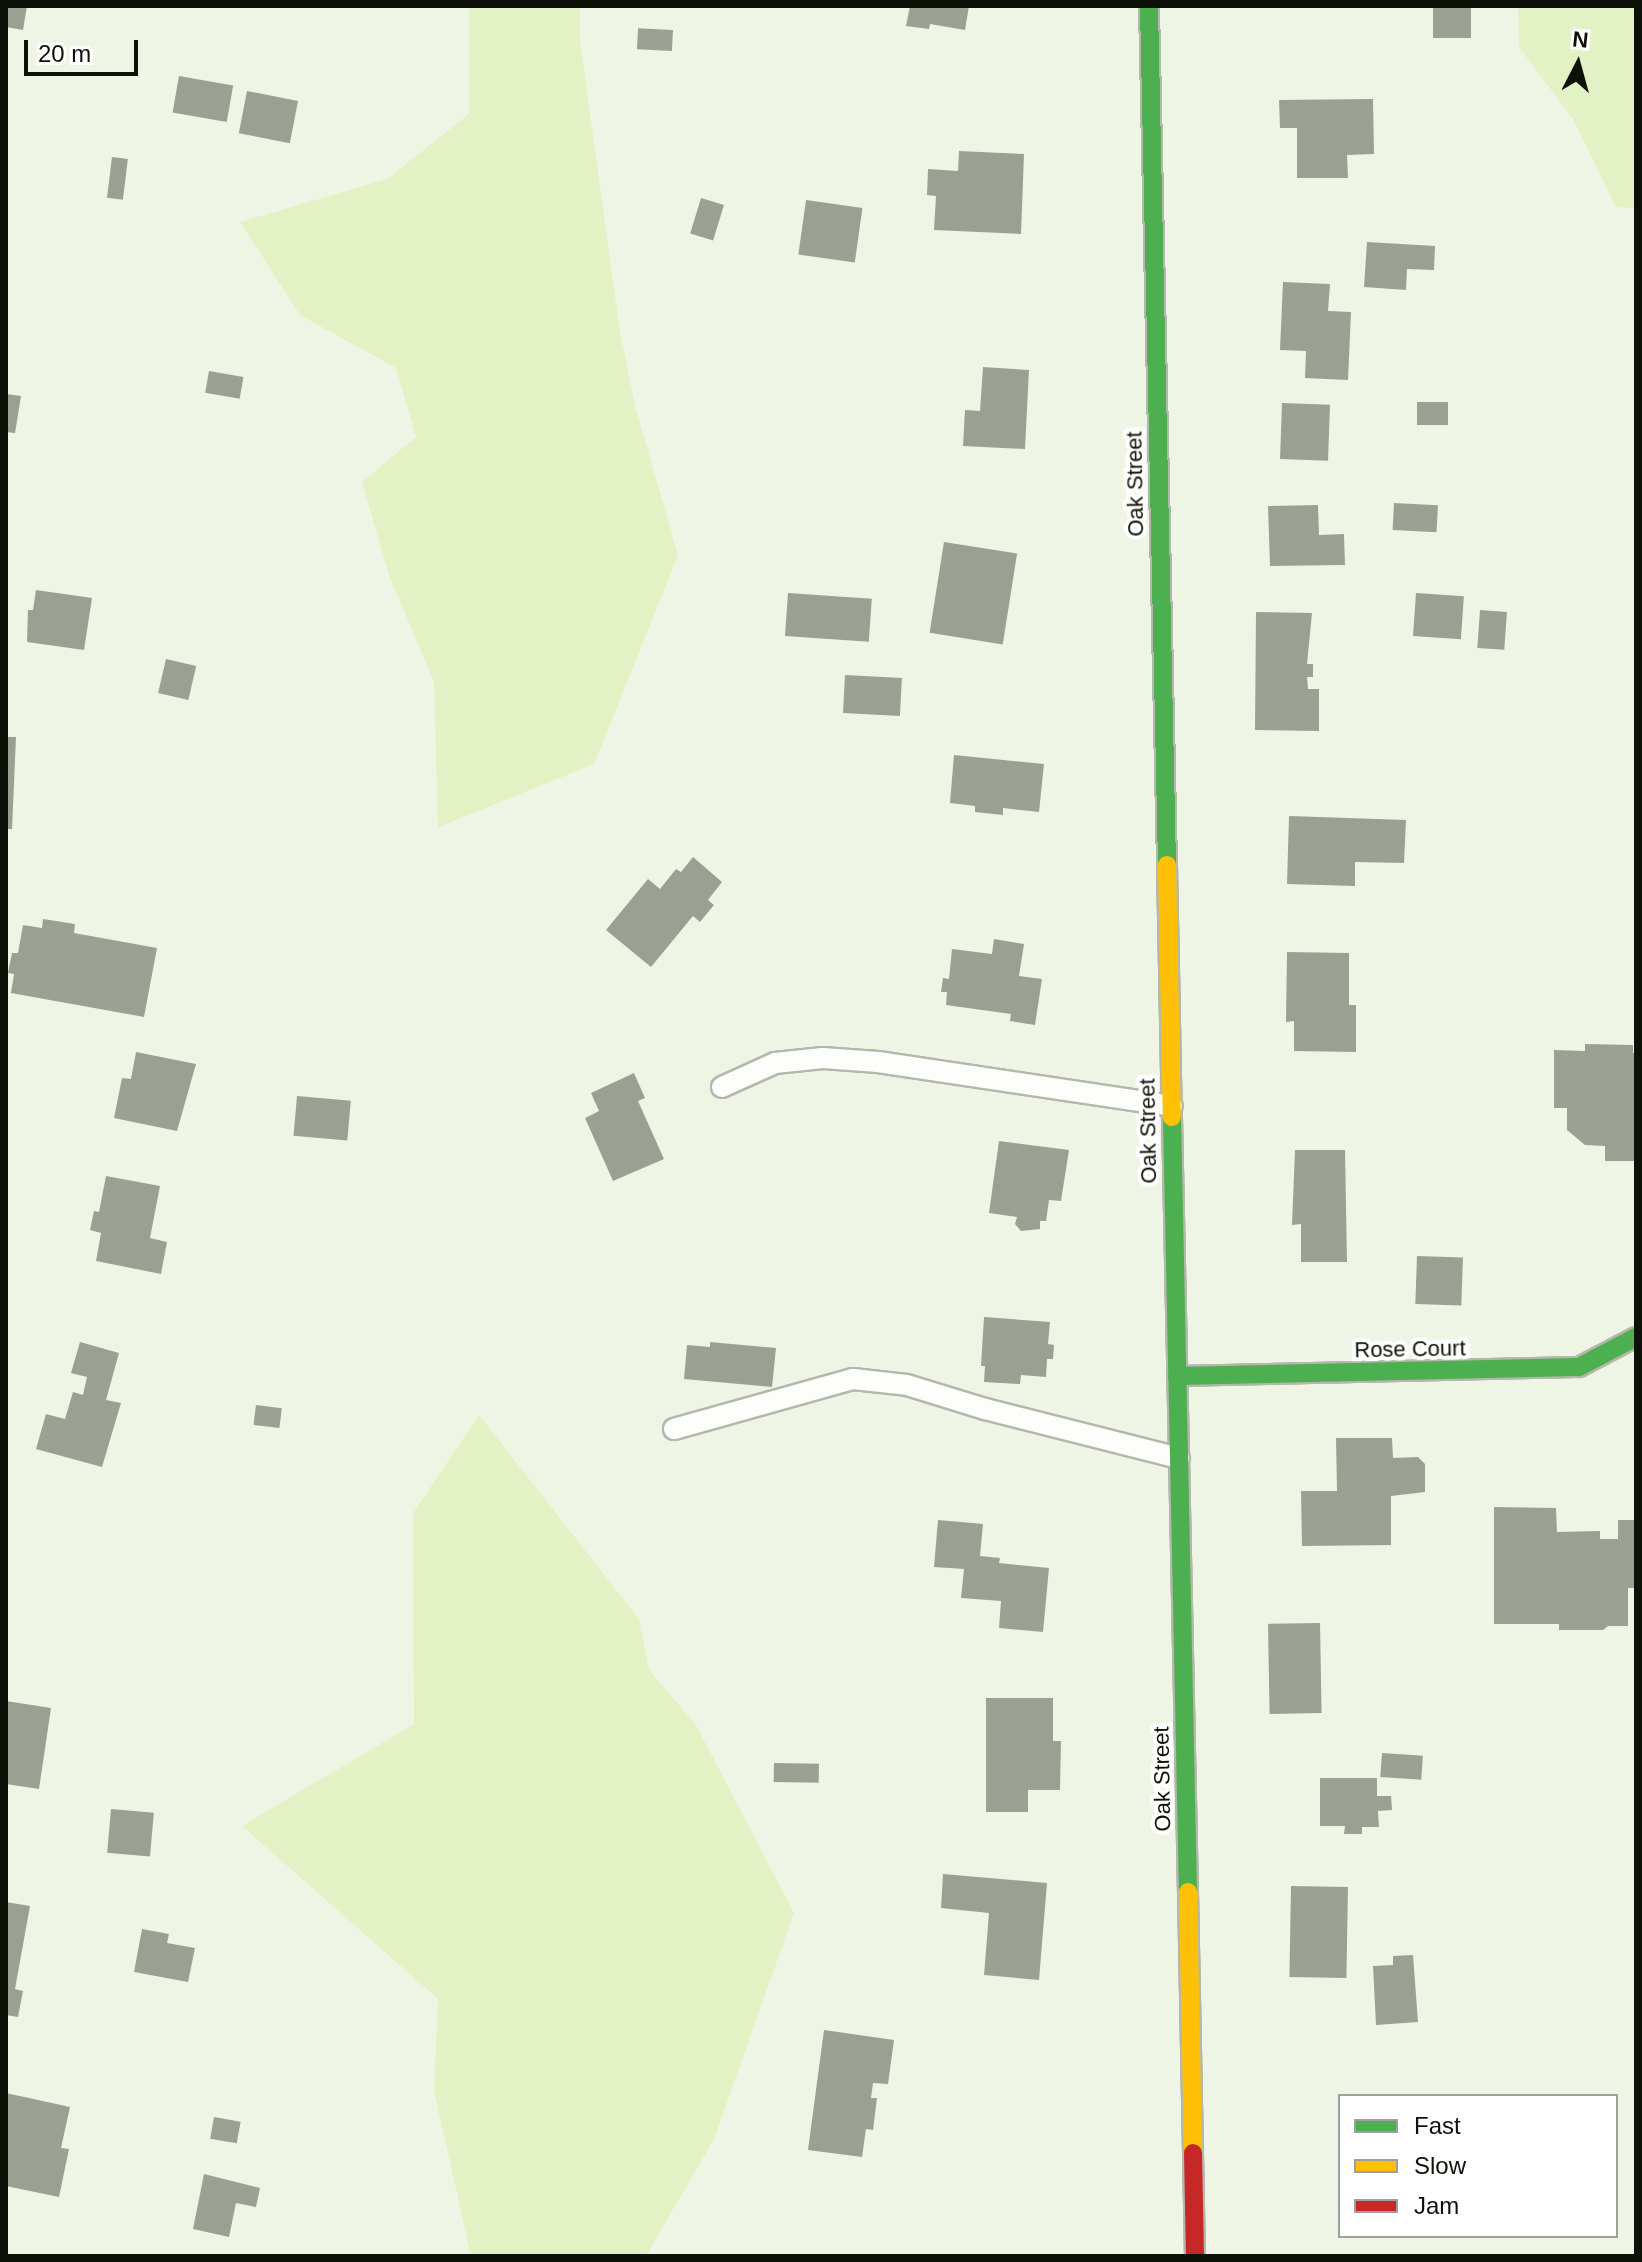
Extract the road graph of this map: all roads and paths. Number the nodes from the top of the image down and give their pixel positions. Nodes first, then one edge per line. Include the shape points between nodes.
1 (1149, 6) edge
2 (722, 1087) dead end
3 (1172, 1106) junction
4 (1636, 1337) edge
5 (1177, 1376) junction
6 (674, 1429) dead end
7 (1179, 1458) junction
8 (1195, 2256) edge

1 - 3 street, Oak Street
2 - 3 lane via 775,1063 823,1058
3 - 5 street, Oak Street
4 - 5 street, Rose Court via 1579,1367
5 - 7 street, Oak Street
6 - 7 lane via 853,1379 907,1385
7 - 8 street, Oak Street

